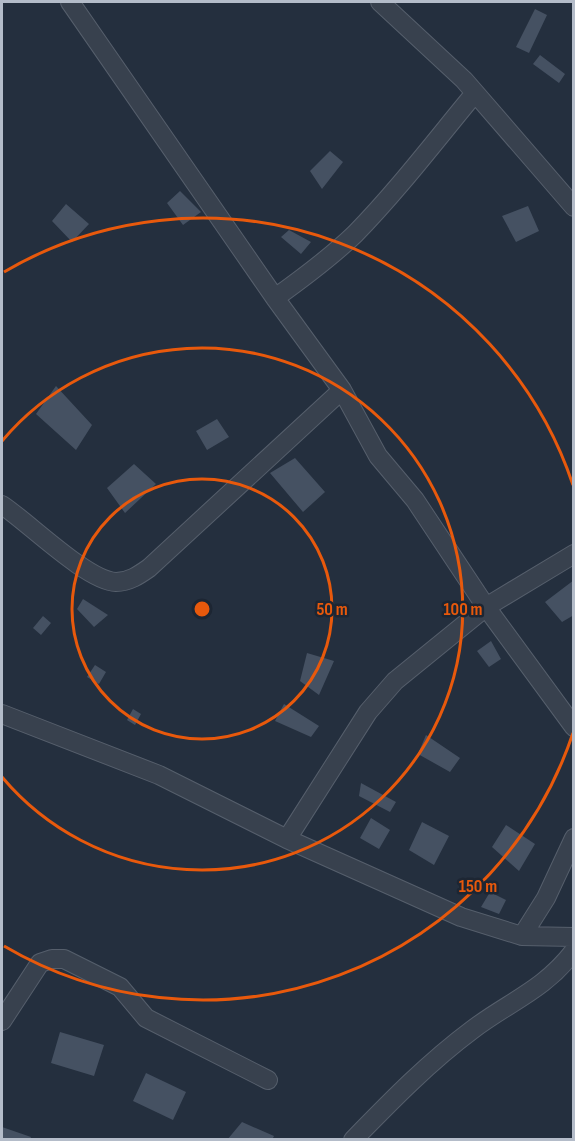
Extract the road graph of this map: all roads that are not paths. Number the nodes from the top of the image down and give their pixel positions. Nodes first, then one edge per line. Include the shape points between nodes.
1 (70, 2) edge
2 (380, 2) edge
3 (475, 93) junction
4 (573, 207) edge
5 (276, 298) junction
6 (342, 390) junction
7 (2, 505) edge
8 (573, 554) edge
9 (486, 607) junction
10 (2, 714) edge
11 (573, 727) edge
12 (573, 838) edge
13 (287, 839) junction
14 (522, 936) junction
15 (573, 937) edge
16 (573, 951) edge
17 (2, 1022) edge
18 (268, 1080) dead end
19 (353, 1140) edge

1 - 5 street
2 - 3 street
3 - 4 street
3 - 5 street via 354,235
5 - 6 street
6 - 7 street via 133,579 116,582 102,578
6 - 9 street via 378,456 414,500
8 - 9 street
9 - 11 street
9 - 13 street via 395,681 375,703
10 - 13 street via 159,775
12 - 14 street via 546,898
13 - 14 street via 461,917
14 - 15 street
16 - 19 street via 535,991 472,1029 391,1099
17 - 18 street via 40,963 64,959 120,987 146,1018

